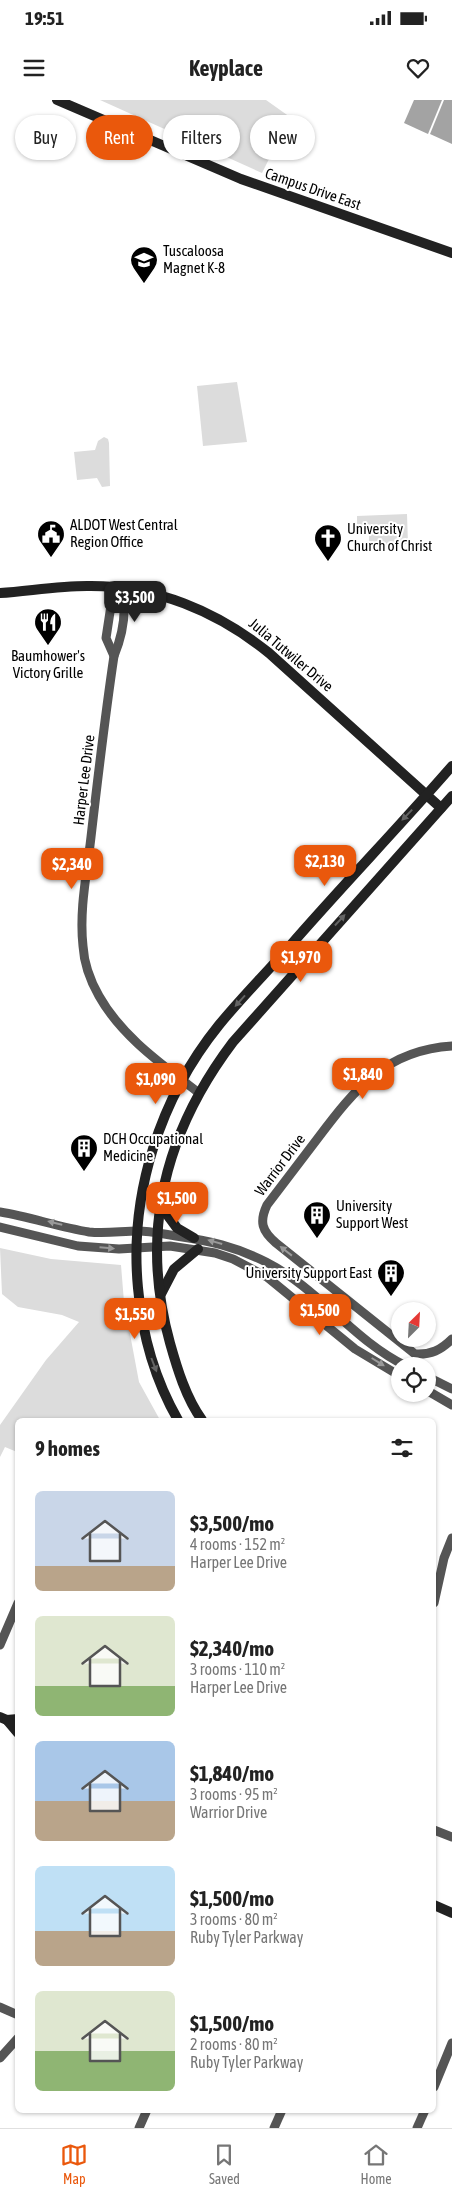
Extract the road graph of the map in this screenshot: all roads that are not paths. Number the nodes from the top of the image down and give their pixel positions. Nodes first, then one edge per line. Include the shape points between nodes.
1 (57, 100) edge
2 (452, 253) edge
3 (122, 588) junction
4 (0, 593) edge
5 (114, 656) junction
6 (452, 766) edge
7 (427, 795) junction
8 (452, 796) edge
9 (441, 808) junction
10 (452, 1046) edge
11 (182, 1080) junction
12 (199, 1093) junction
13 (160, 1205) junction
14 (2, 1212) edge
15 (1, 1227) edge
16 (80, 1230) junction
17 (138, 1231) junction
18 (157, 1233) junction
19 (194, 1238) junction
20 (78, 1246) junction
21 (155, 1246) junction
22 (136, 1248) junction
23 (198, 1249) junction
24 (160, 1297) junction
25 (452, 1339) edge
26 (392, 1357) edge
27 (391, 1371) edge
28 (436, 1381) edge
29 (452, 1389) edge
30 (436, 1395) edge
31 (452, 1404) edge
32 (177, 1418) edge
33 (201, 1418) edge
34 (452, 1538) edge
35 (436, 1594) edge
36 (15, 1610) edge
37 (0, 1645) edge
38 (436, 1831) edge
39 (452, 1838) edge
40 (436, 1906) edge
41 (452, 1913) edge
42 (0, 2008) edge
43 (15, 2014) edge
44 (15, 2041) edge
45 (452, 2042) edge
46 (0, 2058) edge
47 (436, 2082) edge
48 (146, 2113) edge
49 (281, 2113) edge
50 (423, 2113) edge
51 (139, 2128) edge
52 (274, 2128) edge
53 (417, 2128) edge

1 - 2 street, Campus Drive East via 241,179
3 - 4 street, Julia Tutwiler Drive via 88,586
3 - 5 street, Harper Lee Drive via 126,604
3 - 5 street, Harper Lee Drive via 112,599 106,638
3 - 7 street, Julia Tutwiler Drive via 182,602 244,634
5 - 11 street, Harper Lee Drive via 84,892 83,946 99,995 113,1017 133,1040
6 - 7 street
7 - 9 street, Julia Tutwiler Drive
7 -> 11 street via 219,1025
8 - 9 street
12 -> 9 street via 233,1042
25 -> 10 street, Warrior Drive via 438,1351 415,1354 268,1236 262,1227 262,1215 267,1205 351,1095 393,1062 413,1053
11 - 12 street, Harper Lee Drive
11 - 17 street via 162,1119 146,1170
12 - 13 street via 175,1149
13 - 18 street
13 - 19 street via 178,1228
14 - 15 street
16 -> 14 street
15 - 20 street
16 - 17 street
16 - 20 street
17 - 18 street
17 - 22 street
18 - 19 street
18 - 21 street
26 -> 19 street via 267,1263 226,1246
20 -> 22 street
21 - 22 street
21 - 23 street
21 - 24 street
22 -> 32 street via 140,1304 152,1360
23 - 24 street via 174,1269
23 -> 27 street via 233,1259 267,1277 355,1349
24 - 33 street via 176,1366
28 - 29 street
30 - 31 street
34 - 35 street
36 - 37 street
38 - 39 street
40 - 41 street
42 - 43 street
44 - 46 street
45 - 47 street
48 - 51 street
49 - 52 street
50 - 53 street

